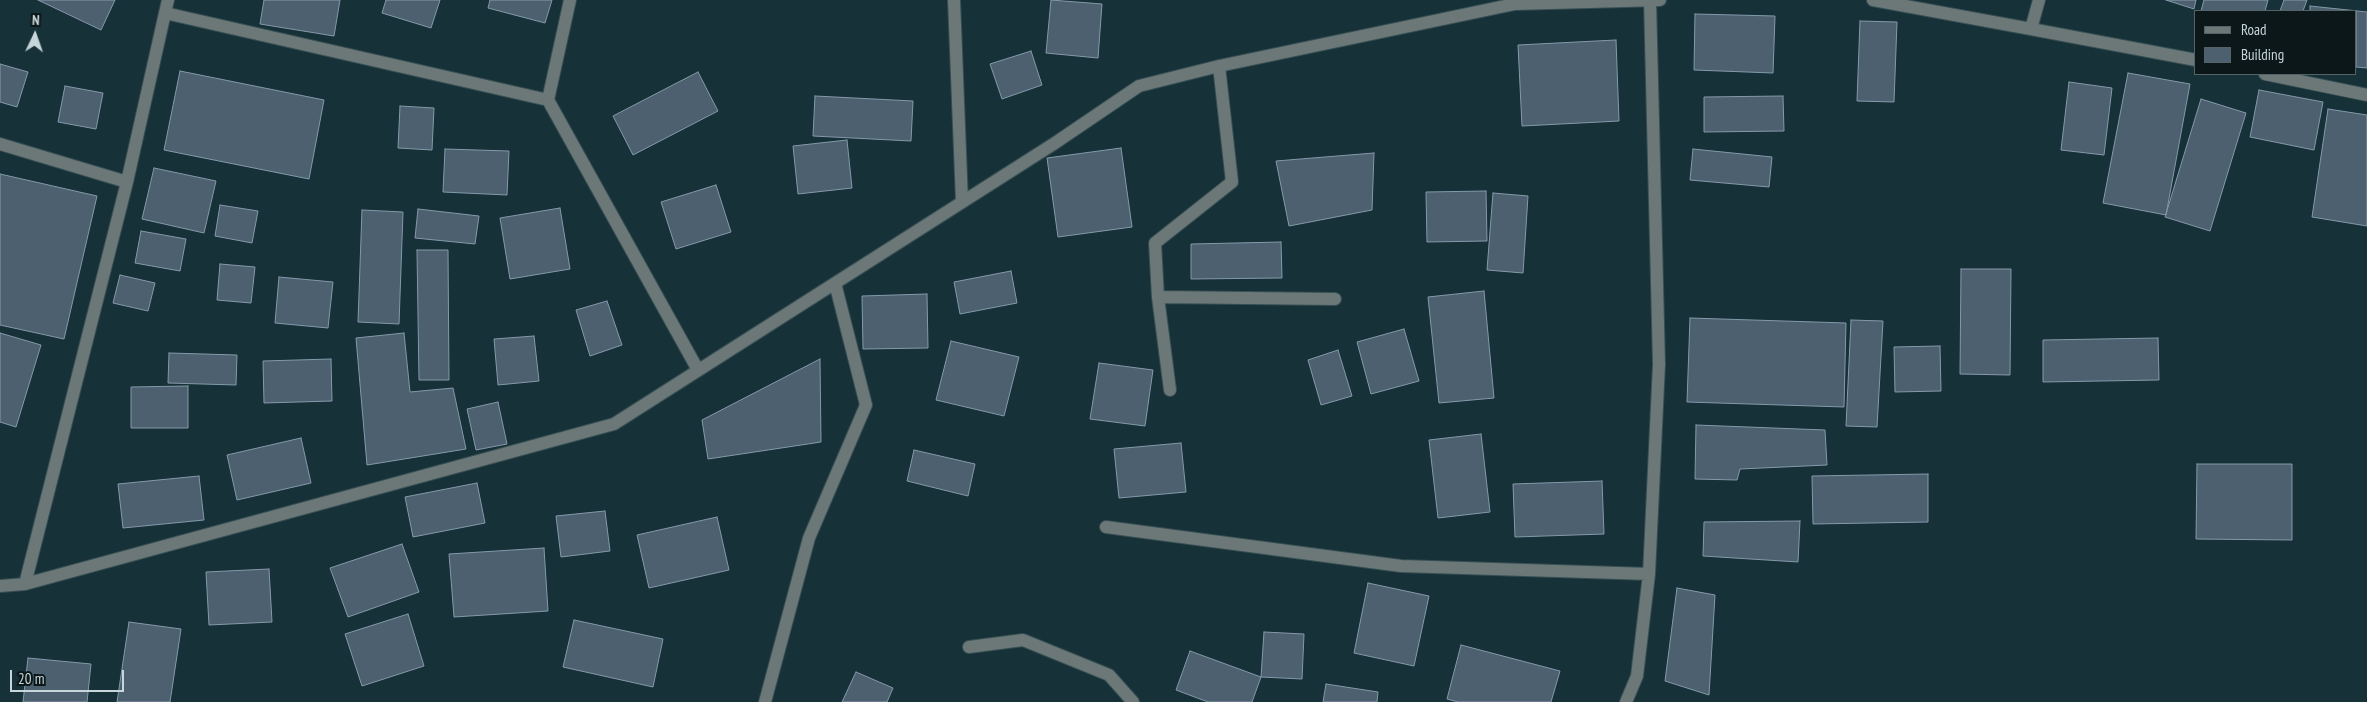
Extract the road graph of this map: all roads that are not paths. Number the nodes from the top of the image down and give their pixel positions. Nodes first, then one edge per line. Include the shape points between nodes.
1 (168, 0) edge
2 (570, 0) edge
3 (954, 0) edge
4 (1650, 0) edge
5 (1660, 0) edge
6 (1873, 0) edge
7 (2039, 0) edge
8 (1515, 2) edge
9 (165, 13) junction
10 (2030, 28) junction
11 (2194, 60) edge
12 (1219, 66) junction
13 (2270, 75) edge
14 (2367, 95) edge
15 (548, 100) junction
16 (0, 144) edge
17 (127, 182) junction
18 (962, 202) junction
19 (835, 283) junction
20 (1158, 297) junction
21 (1335, 299) dead end
22 (698, 370) junction
23 (1170, 390) dead end
24 (1106, 527) dead end
25 (1648, 574) junction
26 (25, 584) junction
27 (0, 586) edge
28 (969, 647) dead end
29 (765, 702) edge
30 (1133, 702) edge
31 (1626, 702) edge

1 - 9 street
2 - 15 street
3 - 18 street
4 - 5 street
4 - 8 street
4 - 25 street via 1659,364
6 - 10 street
7 - 10 street
8 - 12 street
9 - 15 street
9 - 17 street
10 - 11 street
12 - 18 street via 1138,86
12 - 20 street via 1232,182 1155,243
13 - 14 street
15 - 22 street
16 - 17 street
17 - 26 street
18 - 19 street
19 - 22 street
19 - 29 street via 866,405 809,538
20 - 21 street
20 - 23 street
22 - 26 street via 614,424
24 - 25 street via 1401,566
25 - 31 street via 1637,676
26 - 27 street
28 - 30 street via 1023,640 1109,675

